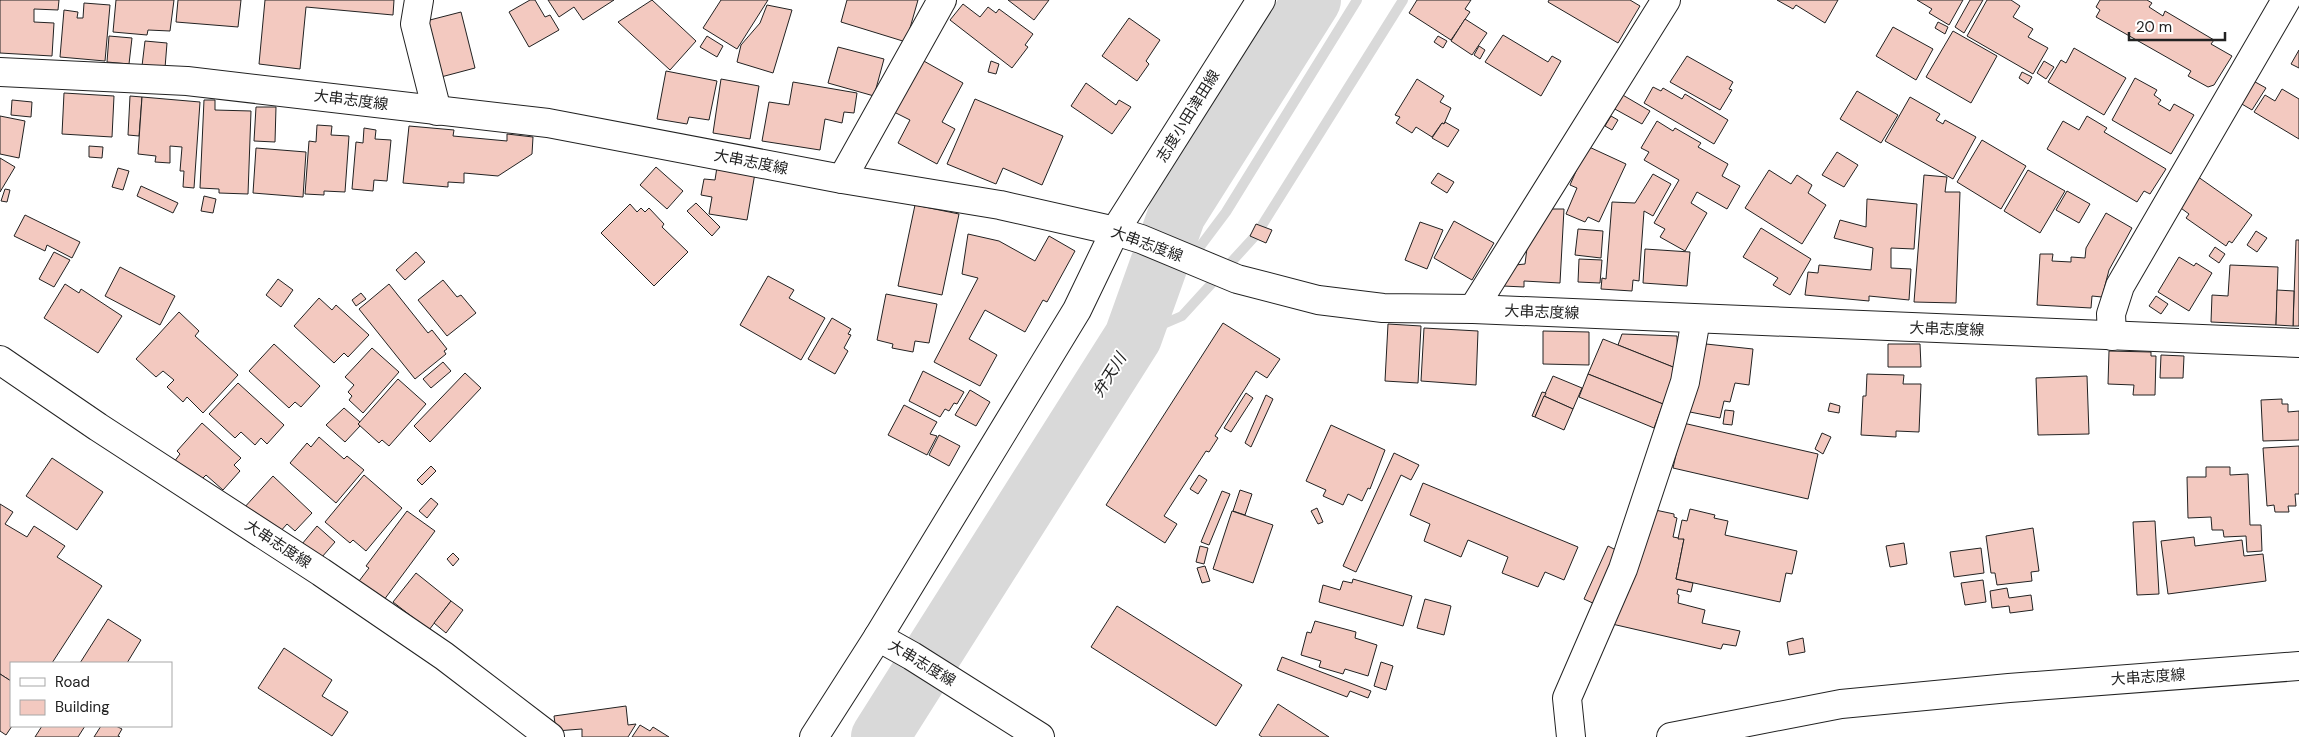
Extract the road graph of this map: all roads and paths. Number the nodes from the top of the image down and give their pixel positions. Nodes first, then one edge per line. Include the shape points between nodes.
1 (419, 0) edge
2 (942, 0) edge
3 (1261, 0) edge
4 (1666, 0) edge
5 (2286, 0) edge
6 (0, 72) edge
7 (437, 110) junction
8 (842, 179) junction
9 (1115, 231) junction
10 (1472, 309) junction
11 (1696, 319) junction
12 (2112, 336) junction
13 (2299, 343) edge
14 (0, 360) edge
15 (878, 638) junction
16 (2299, 666) edge
17 (550, 737) edge
18 (814, 737) edge
19 (1040, 737) edge
20 (1571, 737) edge
21 (1671, 737) edge

1 - 7 main road via 415,24
2 - 8 main road
3 - 9 main road, 志度小田津田線
4 - 10 main road
5 - 12 main road via 2120,286 2111,314
6 - 7 main road, 大串志度線 via 187,81
7 - 8 main road, 大串志度線 via 548,123
8 - 9 main road, 大串志度線 via 1000,205
9 - 10 main road, 大串志度線 via 1237,279 1318,300 1383,308
9 - 15 main road, 志度小田津田線 via 1077,310
10 - 11 main road, 大串志度線
11 - 12 main road, 大串志度線
11 - 20 main road via 1685,382 1623,569 1567,698
12 - 13 main road, 大串志度線
14 - 17 main road, 大串志度線 via 444,656
15 - 18 main road, 大串志度線
15 - 19 main road, 大串志度線
16 - 21 main road, 大串志度線 via 1841,704

